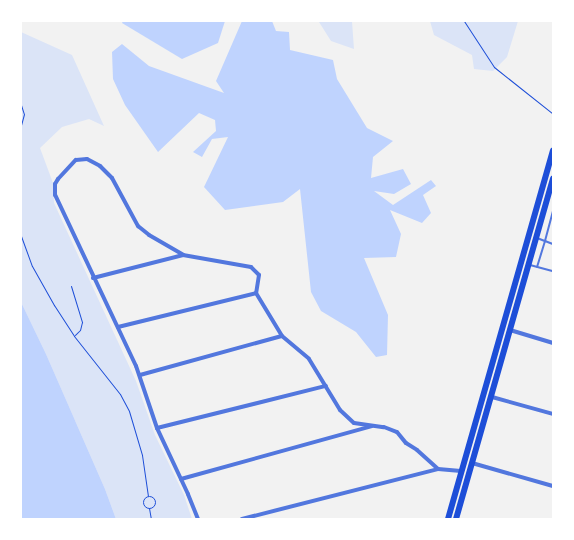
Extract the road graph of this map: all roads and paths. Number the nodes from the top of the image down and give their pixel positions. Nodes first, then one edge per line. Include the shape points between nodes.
1 (464, 21) edge
2 (21, 105) edge
3 (553, 114) edge
4 (21, 126) edge
5 (553, 151) edge
6 (553, 179) edge
7 (550, 198) edge
8 (545, 209) junction
9 (553, 211) edge
10 (21, 236) edge
11 (537, 238) junction
12 (544, 241) junction
13 (553, 244) edge
14 (183, 255) junction
15 (530, 265) junction
16 (537, 267) junction
17 (553, 271) edge
18 (93, 278) junction
19 (71, 286) dead end
20 (256, 293) junction
21 (118, 327) junction
22 (510, 330) junction
23 (74, 336) junction
24 (282, 336) junction
25 (553, 343) edge
26 (140, 376) junction
27 (326, 386) junction
28 (492, 397) junction
29 (553, 414) edge
30 (373, 426) junction
31 (157, 428) junction
32 (472, 463) junction
33 (438, 469) junction
34 (461, 471) junction
35 (181, 479) junction
36 (553, 486) edge
37 (148, 496) junction
38 (149, 508) junction
39 (151, 519) edge
40 (198, 519) edge
41 (242, 519) edge
42 (448, 519) edge
43 (456, 519) edge

1 - 3 path via 494,66
2 - 4 path via 24,114
5 - 34 highway
6 - 7 highway
7 - 8 highway
8 - 9 lane
8 - 11 highway
9 - 12 lane
10 - 23 path via 32,266
11 - 12 lane
11 - 15 highway
12 - 13 lane
12 - 16 lane
14 - 18 street
14 - 18 street via 138,226 112,178 100,166 87,159 76,160 66,168 55,184 55,195
14 - 20 street via 251,266 259,275
15 - 16 lane
15 - 22 highway
16 - 17 lane
18 - 21 street
19 - 23 path via 82,322 80,330
20 - 21 street
20 - 24 street
21 - 26 street
22 - 25 street
22 - 28 highway
23 - 37 path via 120,394 129,412 142,456
24 - 26 street
24 - 27 street via 309,360
26 - 31 street
27 - 30 street via 340,410 354,423
27 - 31 street
28 - 29 street
28 - 32 highway
30 - 33 street via 397,432 406,443
30 - 35 street
31 - 35 street
32 - 36 street
32 - 43 highway
33 - 34 street
33 - 41 street
34 - 42 highway
35 - 40 street
37 - 38 path via 143,504
37 - 38 path via 156,501 155,505
38 - 39 path

